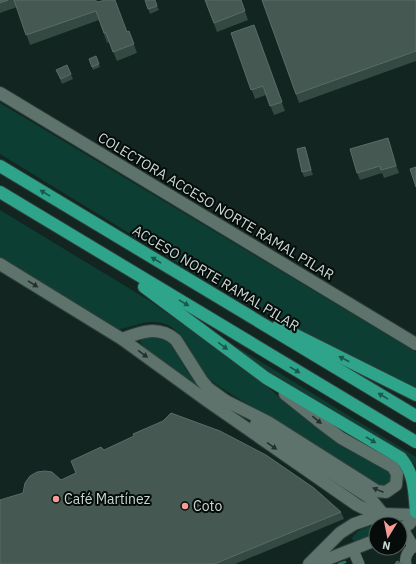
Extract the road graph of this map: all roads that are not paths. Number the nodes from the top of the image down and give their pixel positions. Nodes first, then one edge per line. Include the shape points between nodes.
1 (0, 93) edge
2 (0, 166) edge
3 (0, 192) edge
4 (91, 247) junction
5 (0, 264) edge
6 (226, 302) junction
7 (122, 339) junction
8 (416, 344) edge
9 (266, 378) junction
10 (416, 395) edge
11 (224, 400) junction
12 (416, 416) edge
13 (416, 442) edge
14 (416, 512) edge
15 (384, 514) junction
16 (416, 515) edge
17 (354, 524) junction
18 (408, 525) edge
19 (408, 537) edge
20 (368, 543) edge
21 (414, 546) edge
22 (353, 550) junction
23 (308, 564) edge
24 (315, 564) edge
25 (359, 564) edge
26 (406, 564) edge

1 - 8 street, COLECTORA ACCESO NORTE RAMAL PILAR
6 -> 2 highway, ACCESO NORTE RAMAL PILAR
3 - 4 highway
4 -> 9 highway
4 -> 13 highway
5 -> 7 street
10 -> 6 highway via 290,331
12 -> 6 highway, ACCESO NORTE RAMAL PILAR
7 - 11 street via 147,331 172,336 208,388
7 -> 15 street via 357,505
9 -> 11 street via 330,430 393,467 398,474 396,485 386,492 377,491 268,422
9 -> 14 highway via 401,458 413,478
11 - 15 street via 259,426 370,498
15 - 16 street
15 - 17 street
16 - 18 street
17 - 22 street via 348,540
17 - 23 street via 340,533
19 - 21 street
20 - 22 street
21 - 26 street via 406,554
22 - 24 street
22 - 25 street

